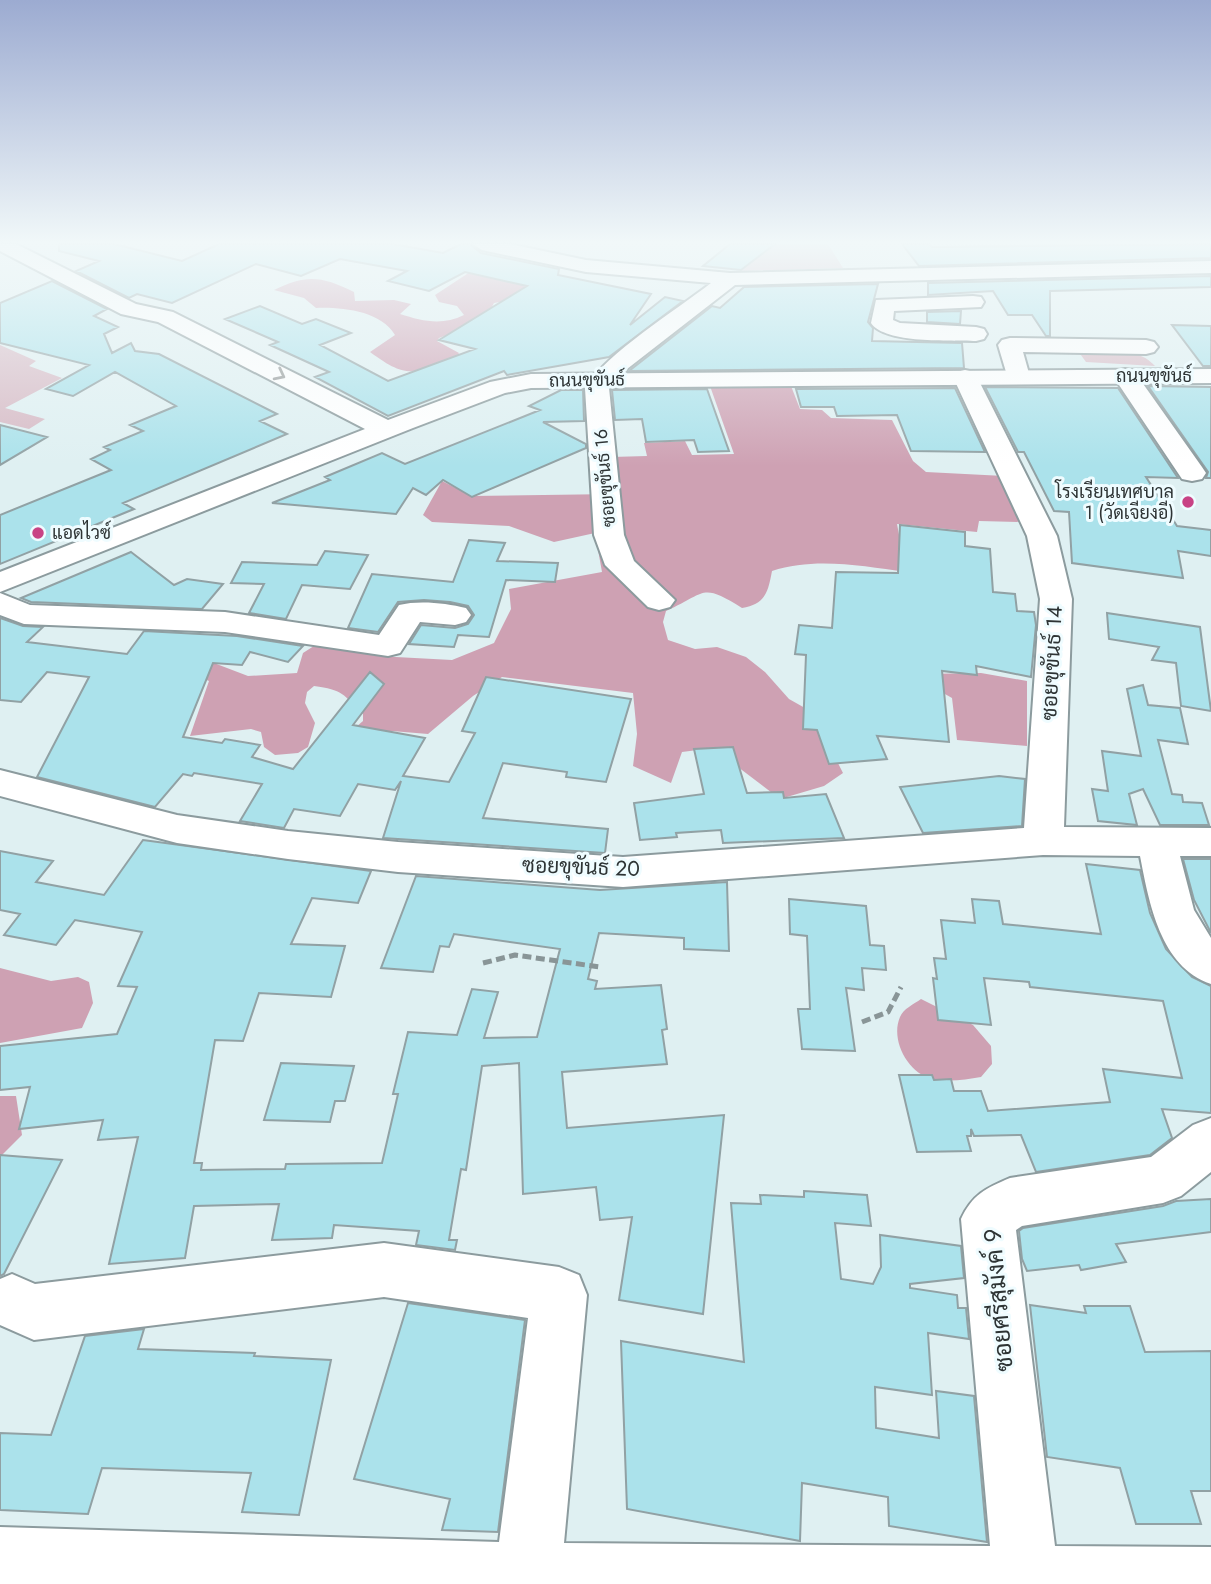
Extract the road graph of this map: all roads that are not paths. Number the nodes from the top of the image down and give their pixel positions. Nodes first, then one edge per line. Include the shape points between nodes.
1 (137, 318) edge
2 (681, 318) edge
3 (883, 318) edge
4 (974, 318) edge
5 (1127, 320) dead end
6 (976, 334) junction
7 (1146, 347) junction
8 (1125, 376) junction
9 (1171, 376) junction
10 (1211, 376) edge
11 (972, 377) junction
12 (1018, 377) junction
13 (602, 380) junction
14 (375, 435) junction
15 (1192, 473) dead end
16 (0, 583) edge
17 (659, 600) dead end
18 (0, 603) edge
19 (455, 615) dead end
20 (0, 783) edge
21 (1043, 841) junction
22 (1157, 842) junction
23 (1211, 842) edge
24 (1211, 966) edge
25 (1211, 1141) edge
26 (12, 1302) dead end
27 (0, 1560) edge
28 (527, 1576) junction
29 (369, 1578) edge
30 (1026, 1579) junction
31 (1211, 1580) edge

1 - 14 street via 143,325
2 - 13 street
3 - 6 street via 882,323 896,330
4 - 6 street
5 - 7 street
6 - 11 street
7 - 9 street
7 - 12 street via 1010,345
8 - 9 street, ถนนขุขันธ์
8 - 12 street, ถนนขุขันธ์
8 - 15 street
9 - 10 street, ถนนขุขันธ์
11 - 12 street, ถนนขุขันธ์
11 - 13 street, ถนนขุขันธ์
11 - 21 street, ซอยขุขันธ์ 14 via 1042,536 1056,599
13 - 14 street, ถนนขุขันธ์ via 531,381 499,387
13 - 17 street, ซอยขุขันธ์ 16 via 597,388 609,535 621,565
14 - 16 street, ถนนขุขันธ์
18 - 19 street via 24,614 225,622 388,646 410,612
20 - 21 street, ซอยขุขันธ์ 20 via 177,829 288,845 623,872
21 - 22 street, ซอยขุขันธ์ 20
22 - 23 street, ซอยขุขันธ์ 20
22 - 24 street via 1175,922 1196,954
25 - 30 street, ซอยศรีสุมังค์ 9 via 1163,1179 1010,1203 988,1219
26 - 28 street via 34,1312 384,1270 559,1295
27 - 29 street
28 - 29 street
28 - 30 street
30 - 31 street

